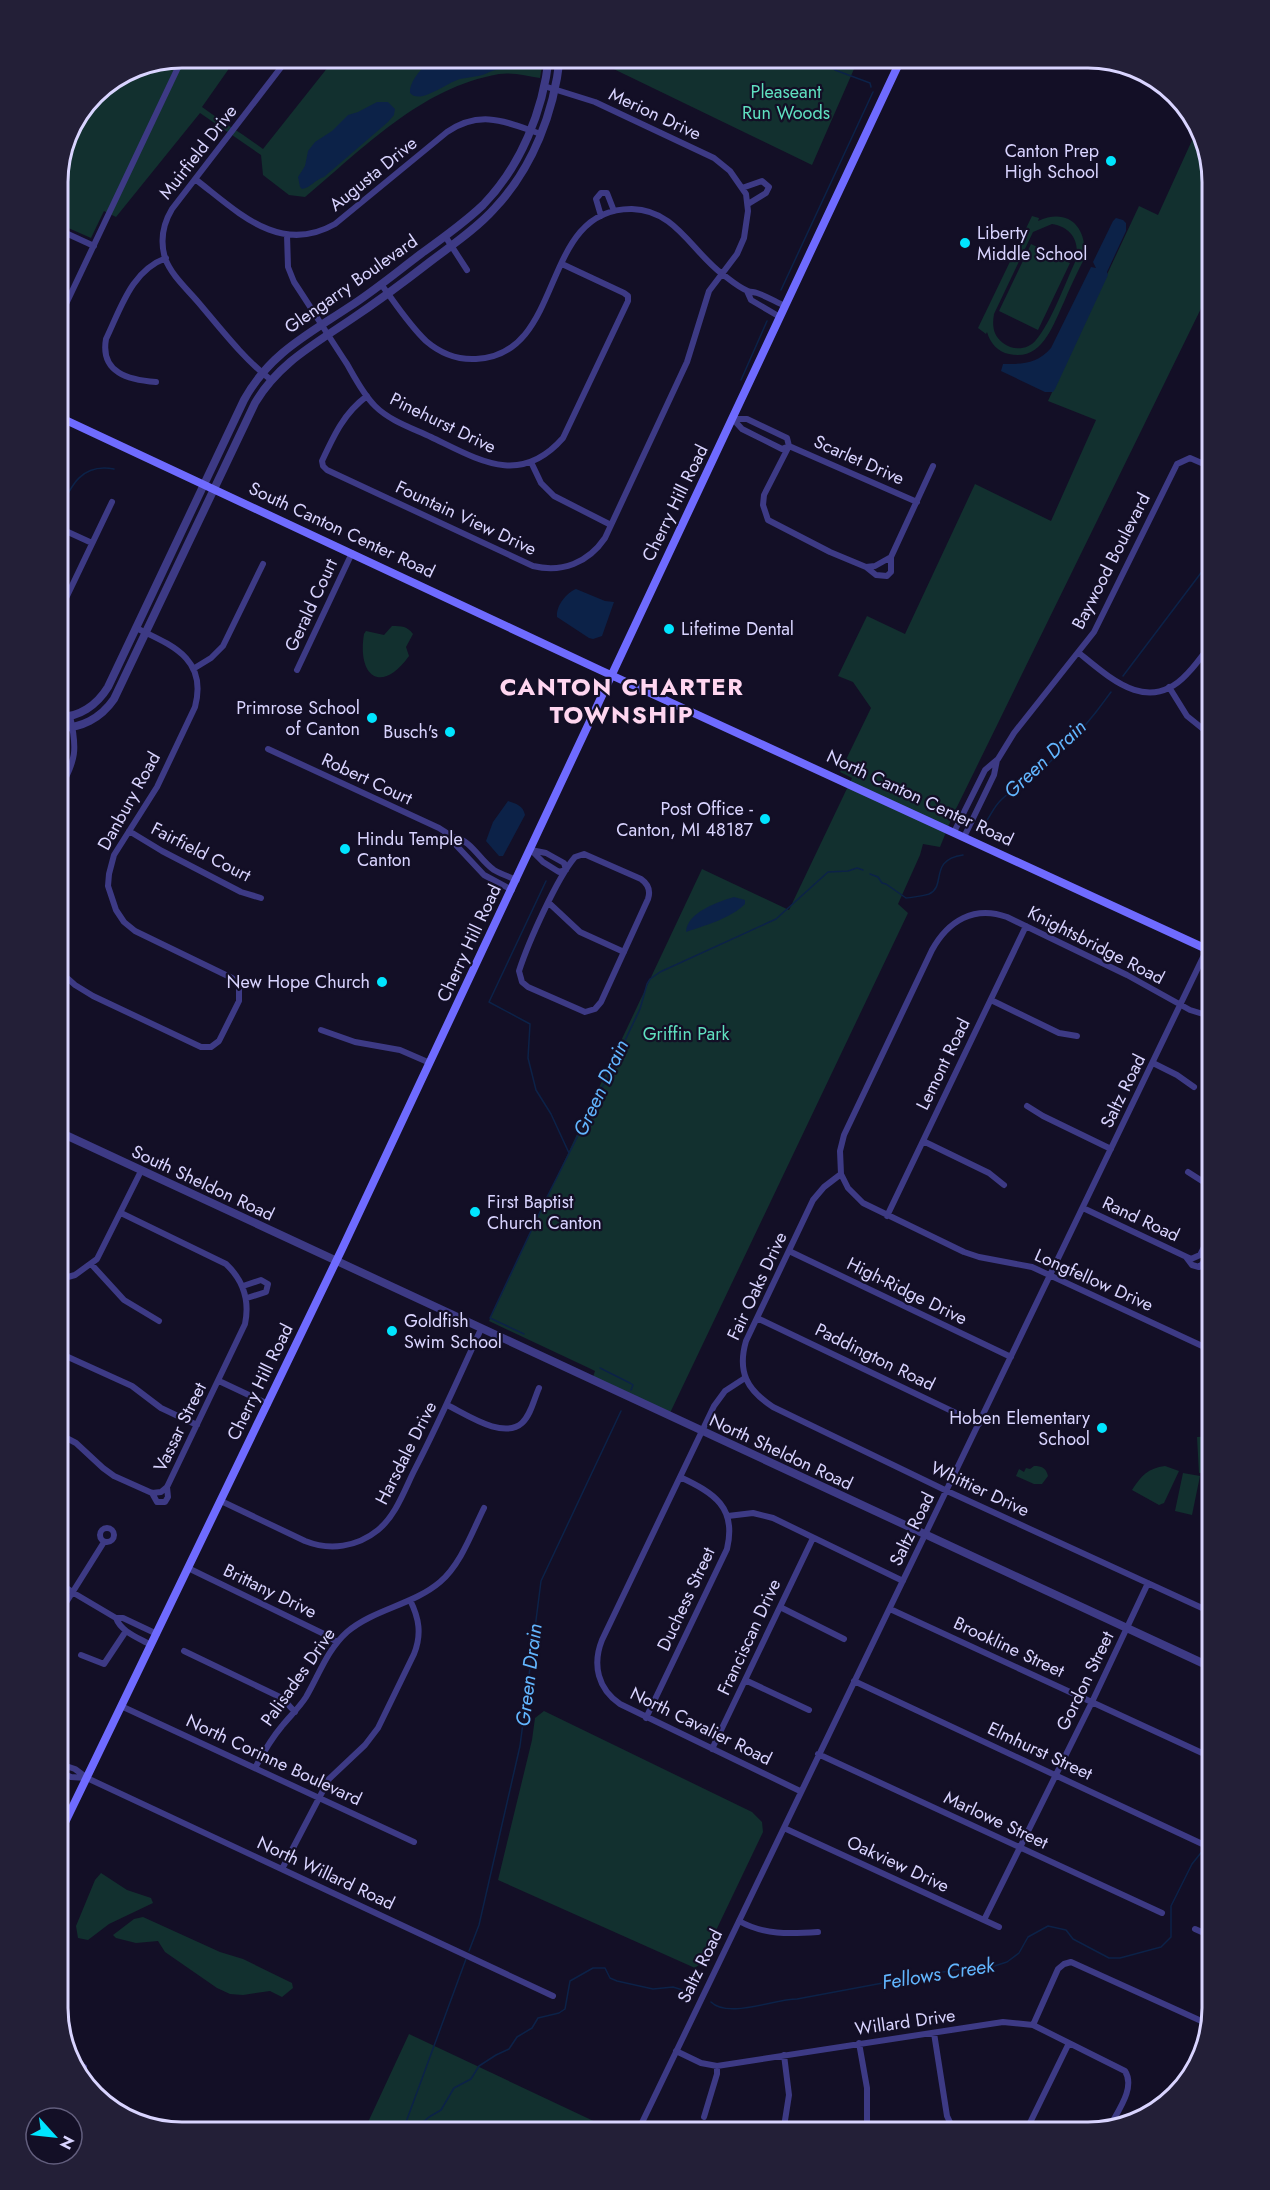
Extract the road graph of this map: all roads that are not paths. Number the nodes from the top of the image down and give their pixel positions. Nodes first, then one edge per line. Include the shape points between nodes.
1 (178, 68) edge
2 (281, 68) edge
3 (547, 68) edge
4 (558, 68) edge
5 (897, 68) edge
6 (544, 86) junction
7 (555, 89) junction
8 (530, 130) junction
9 (541, 134) junction
10 (195, 179) junction
11 (742, 188) junction
12 (494, 193) junction
13 (502, 201) junction
14 (748, 204) junction
15 (614, 211) junction
16 (601, 216) junction
17 (287, 234) junction
18 (68, 235) edge
19 (444, 236) junction
20 (452, 245) junction
21 (93, 246) junction
22 (165, 258) junction
23 (562, 264) junction
24 (467, 270) dead end
25 (722, 273) junction
26 (381, 284) junction
27 (747, 291) junction
28 (388, 294) junction
29 (68, 299) edge
30 (786, 306) junction
31 (780, 317) junction
32 (322, 325) junction
33 (328, 335) junction
34 (262, 373) junction
35 (270, 380) junction
36 (156, 382) dead end
37 (368, 396) junction
38 (239, 411) junction
39 (249, 416) junction
40 (733, 418) junction
41 (68, 421) edge
42 (776, 433) junction
43 (771, 443) junction
44 (789, 446) junction
45 (531, 462) junction
46 (1202, 463) edge
47 (933, 466) dead end
48 (204, 484) junction
49 (214, 489) junction
50 (112, 502) dead end
51 (917, 502) junction
52 (611, 525) junction
53 (68, 532) edge
54 (180, 535) junction
55 (190, 539) junction
56 (92, 543) junction
57 (352, 553) junction
58 (891, 557) junction
59 (263, 564) dead end
60 (866, 567) junction
61 (68, 594) edge
62 (148, 602) junction
63 (159, 607) junction
64 (136, 628) junction
65 (146, 633) junction
66 (1078, 653) junction
67 (1202, 656) edge
68 (193, 669) junction
69 (297, 670) dead end
70 (613, 676) junction
71 (110, 683) junction
72 (1169, 687) junction
73 (120, 688) junction
74 (70, 716) joint
75 (68, 727) edge
76 (73, 727) junction
77 (1202, 728) edge
78 (267, 749) dead end
79 (998, 759) junction
80 (68, 770) edge
81 (129, 831) junction
82 (954, 832) junction
83 (453, 837) junction
84 (964, 837) junction
85 (531, 850) junction
86 (566, 870) junction
87 (517, 880) junction
88 (512, 890) junction
89 (261, 898) dead end
90 (549, 903) junction
91 (1026, 926) junction
92 (1202, 947) edge
93 (624, 952) junction
94 (1202, 966) edge
95 (68, 979) edge
96 (991, 1000) junction
97 (1181, 1004) junction
98 (1202, 1014) edge
99 (321, 1030) dead end
100 (1077, 1036) dead end
101 (430, 1063) junction
102 (1153, 1063) junction
103 (1194, 1087) dead end
104 (1027, 1106) dead end
105 (68, 1136) edge
106 (923, 1141) junction
107 (1111, 1149) junction
108 (141, 1170) junction
109 (1188, 1172) dead end
110 (841, 1174) junction
111 (1202, 1181) edge
112 (1004, 1185) dead end
113 (1083, 1208) junction
114 (121, 1213) junction
115 (887, 1216) junction
116 (789, 1251) junction
117 (1202, 1251) edge
118 (1186, 1257) junction
119 (336, 1262) junction
120 (92, 1265) junction
121 (1202, 1265) edge
122 (1051, 1276) junction
123 (68, 1277) edge
124 (243, 1286) junction
125 (247, 1298) junction
126 (757, 1318) junction
127 (159, 1322) dead end
128 (480, 1329) junction
129 (1202, 1346) edge
130 (68, 1357) edge
131 (1011, 1357) junction
132 (745, 1378) junction
133 (219, 1381) junction
134 (539, 1388) dead end
135 (268, 1404) junction
136 (447, 1405) junction
137 (979, 1424) junction
138 (198, 1425) junction
139 (702, 1432) junction
140 (68, 1439) edge
141 (680, 1477) junction
142 (167, 1487) junction
143 (947, 1491) junction
144 (155, 1493) junction
145 (221, 1502) junction
146 (484, 1508) dead end
147 (728, 1516) junction
148 (926, 1535) junction
149 (813, 1538) junction
150 (104, 1542) dead end
151 (189, 1568) junction
152 (903, 1581) junction
153 (1148, 1583) junction
154 (68, 1590) edge
155 (72, 1593) junction
156 (68, 1599) edge
157 (410, 1600) junction
158 (780, 1607) junction
159 (1202, 1607) edge
160 (890, 1609) junction
161 (116, 1618) junction
162 (1126, 1628) junction
163 (126, 1631) junction
164 (157, 1634) junction
165 (844, 1639) dead end
166 (337, 1642) junction
167 (151, 1645) junction
168 (184, 1651) dead end
169 (81, 1655) dead end
170 (1202, 1663) edge
171 (745, 1680) junction
172 (854, 1681) junction
173 (1092, 1702) junction
174 (121, 1706) junction
175 (809, 1710) dead end
176 (295, 1712) junction
177 (646, 1718) junction
178 (712, 1749) junction
179 (1202, 1753) edge
180 (818, 1754) junction
181 (68, 1767) edge
182 (255, 1768) junction
183 (1057, 1775) junction
184 (68, 1776) edge
185 (87, 1778) junction
186 (800, 1791) junction
187 (318, 1798) junction
188 (68, 1817) edge
189 (784, 1828) junction
190 (414, 1842) dead end
191 (1202, 1844) edge
192 (1020, 1848) junction
193 (282, 1869) junction
194 (1162, 1913) dead end
195 (984, 1920) junction
196 (739, 1921) junction
197 (999, 1927) dead end
198 (1195, 1929) dead end
199 (818, 1932) dead end
200 (1202, 1932) edge
201 (553, 1995) dead end
202 (1202, 2021) edge
203 (1033, 2025) junction
204 (934, 2033) junction
205 (859, 2043) junction
206 (1069, 2043) junction
207 (676, 2051) junction
208 (784, 2055) junction
209 (717, 2066) junction
210 (704, 2117) dead end
211 (1113, 2120) edge
212 (949, 2121) edge
213 (642, 2122) edge
214 (785, 2122) edge
215 (867, 2122) edge
216 (1030, 2122) edge

1 - 21 street
2 - 10 street, Muirfield Drive
3 - 6 street, Glengarry Boulevard
4 - 7 street, Glengarry Boulevard
5 - 30 main road, Cherry Hill Road
6 - 7 street, Merion Drive
6 - 8 street, Glengarry Boulevard
7 - 9 street, Glengarry Boulevard
7 - 11 street, Merion Drive via 595,102 714,158
8 - 9 street, Augusta Drive
8 - 12 street, Glengarry Boulevard
8 - 17 street, Augusta Drive via 493,119 461,124 335,224 311,233
9 - 13 street, Glengarry Boulevard
10 - 17 street, Augusta Drive via 255,224
10 - 22 street, Muirfield Drive via 166,221 162,239
11 - 14 street, Merion Drive
11 - 14 street via 762,181 769,187
12 - 13 street
12 - 19 street, Glengarry Boulevard
13 - 20 street, Glengarry Boulevard
14 - 25 street, Merion Drive via 744,238
15 - 16 street
15 - 16 street via 607,193 601,193 596,199
15 - 25 street via 640,210 666,218
16 - 23 street via 578,234
17 - 32 street, Pinehurst Drive via 290,273
18 - 21 street
19 - 20 street
19 - 26 street, Glengarry Boulevard
20 - 24 street
20 - 28 street, Glengarry Boulevard
21 - 29 street
22 - 34 street via 175,276
22 - 36 street via 136,279 105,345 108,360 117,372
23 - 28 street via 526,334 509,350 485,358 460,358 435,348
23 - 45 street, Pinehurst Drive via 624,292 628,301 566,434 550,452
25 - 27 street
25 - 52 street, Fountain View Drive via 707,297 687,362
26 - 28 street
26 - 32 street, Glengarry Boulevard
27 - 30 street
27 - 31 street via 751,300
28 - 33 street, Glengarry Boulevard
30 - 31 main road, Cherry Hill Road
31 - 40 main road, Cherry Hill Road
32 - 33 street, Pinehurst Drive
32 - 34 street, Glengarry Boulevard via 286,349
33 - 35 street, Glengarry Boulevard via 296,356
33 - 37 street, Pinehurst Drive
34 - 35 street
34 - 38 street, Glengarry Boulevard
35 - 39 street, Glengarry Boulevard
37 - 45 street, Pinehurst Drive via 390,418 483,462 508,466
37 - 52 street, Fountain View Drive via 339,425 322,461 327,470 540,568 562,568 583,560 599,546
38 - 39 street
38 - 48 street, Glengarry Boulevard
39 - 49 street, Glengarry Boulevard
40 - 42 street, Scarlet Drive via 747,418
40 - 43 street, Scarlet Drive via 742,429
40 - 70 main road, Cherry Hill Road
41 - 48 main road, South Canton Center Road
42 - 43 street
42 - 44 street, Scarlet Drive via 787,438
43 - 44 street, Scarlet Drive via 782,448
44 - 51 street, Scarlet Drive
44 - 60 street via 764,495 768,520
45 - 52 street via 541,483 554,496
46 - 66 street, Baywood Boulevard via 1183,460 1175,467 1098,624
47 - 51 street
48 - 49 main road, South Canton Center Road
48 - 54 street, Glengarry Boulevard
49 - 55 street, Glengarry Boulevard
49 - 57 main road, South Canton Center Road
50 - 56 street
51 - 58 street
53 - 56 street
54 - 55 street
54 - 62 street, Glengarry Boulevard
55 - 63 street, Glengarry Boulevard
56 - 61 street
57 - 69 street, Gerald Court
57 - 70 main road, South Canton Center Road
58 - 60 street
58 - 60 street via 891,572 887,576 876,575
59 - 68 street via 223,646
62 - 63 street
62 - 64 street, Glengarry Boulevard
63 - 65 street, Glengarry Boulevard
64 - 65 street
64 - 71 street, Glengarry Boulevard
65 - 68 street via 178,650
65 - 73 street, Glengarry Boulevard
66 - 72 street via 1124,687 1150,692
66 - 79 street, Baywood Boulevard
67 - 72 street via 1188,674
68 - 81 street, Danbury Road via 198,687 195,707 157,787
70 - 82 main road, North Canton Center Road
70 - 85 main road, Cherry Hill Road
71 - 73 street
71 - 74 street, Glengarry Boulevard via 96,703
72 - 77 street via 1187,716
73 - 76 street, Glengarry Boulevard via 102,712
74 - 76 street
75 - 76 street, Glengarry Boulevard
76 - 80 street via 75,753
78 - 83 street, Robert Court
79 - 82 street, Baywood Boulevard via 986,770
79 - 84 street, Baywood Boulevard
81 - 89 street, Fairfield Court via 232,887
81 - 95 street, Danbury Road via 114,855 109,874 110,896 119,915 140,934 232,978 239,986 239,1001 214,1046 198,1046 93,996
82 - 84 main road, North Canton Center Road
83 - 87 street, Robert Court via 469,844 494,870
83 - 88 street, Robert Court via 484,875
84 - 92 main road, North Canton Center Road
85 - 86 street via 559,872
85 - 87 main road, Cherry Hill Road
86 - 90 street
86 - 93 street via 575,857 584,854 647,885 648,899
87 - 88 main road, Cherry Hill Road
88 - 101 main road, Cherry Hill Road
90 - 93 street via 580,932
90 - 93 street via 519,971 528,987 582,1012 592,1011 601,1002
91 - 96 street, Lemont Road
91 - 97 street, Knightsbridge Road
91 - 110 street, Knightsbridge Road via 996,913 980,913 963,917 936,942 844,1135
94 - 97 street, Saltz Road
96 - 100 street via 1059,1033
96 - 106 street, Lemont Road
97 - 98 street, Knightsbridge Road
97 - 102 street, Saltz Road
99 - 101 street via 355,1042 400,1050
101 - 119 main road, Cherry Hill Road
102 - 103 street
102 - 107 street, Saltz Road
104 - 107 street
105 - 108 street, South Sheldon Road
106 - 112 street via 989,1173
106 - 115 street, Lemont Road
107 - 113 street, Saltz Road
108 - 114 street
108 - 119 street, South Sheldon Road
109 - 111 street
110 - 115 street, Longfellow Drive via 859,1200
110 - 116 street, Fair Oaks Drive via 815,1197
113 - 118 street, Rand Road
113 - 122 street, Saltz Road
114 - 120 street
114 - 124 street via 219,1260
115 - 122 street, Longfellow Drive via 964,1252 1022,1264
116 - 126 street, Fair Oaks Drive
116 - 131 street, High-Ridge Drive
117 - 118 street, Rand Road via 1196,1258
118 - 121 street, Rand Road via 1192,1265
119 - 128 street, North Sheldon Road
119 - 135 main road, Cherry Hill Road
120 - 123 street
120 - 127 street via 124,1300
122 - 129 street, Longfellow Drive
122 - 131 street, Saltz Road
124 - 125 street
124 - 125 street via 261,1280 267,1283 266,1292
125 - 133 street, Vassar Street via 245,1324
126 - 132 street, Fair Oaks Drive via 743,1349
126 - 137 street, Paddington Road
128 - 136 street, Harsdale Drive
128 - 139 street, North Sheldon Road
130 - 138 street via 132,1386 161,1408
131 - 137 street, Saltz Road
132 - 139 street via 721,1396
132 - 143 street, Whittier Drive via 756,1394 773,1407
133 - 135 street
133 - 138 street, Vassar Street
134 - 136 street via 523,1422 507,1430
135 - 145 main road, Cherry Hill Road
136 - 145 street, Harsdale Drive via 394,1512 380,1529 361,1540 338,1546 312,1544
137 - 143 street, Saltz Road
138 - 142 street, Vassar Street
139 - 141 street
139 - 148 street, North Sheldon Road
140 - 144 street via 108,1473
141 - 147 street via 711,1493
141 - 177 street, North Cavalier Road via 597,1658 604,1689 614,1700
142 - 144 street, Vassar Street
142 - 144 street, Vassar Street via 168,1497 163,1503 157,1502
143 - 148 street, Saltz Road
143 - 153 street, Whittier Drive
145 - 151 main road, Cherry Hill Road
146 - 157 street, Palisades Drive via 448,1575
147 - 149 street via 763,1515
147 - 177 street, Duchess Street via 727,1549
148 - 152 street, Saltz Road
148 - 162 street, North Sheldon Road
149 - 152 street
149 - 158 street, Franciscan Drive
150 - 155 street
151 - 164 main road, Cherry Hill Road
151 - 166 street, Brittany Drive
152 - 160 street, Saltz Road
153 - 159 street, Whittier Drive
153 - 162 street, Gordon Street
154 - 155 street
155 - 156 street
155 - 161 street
157 - 166 street, Palisades Drive via 366,1618
157 - 187 street via 419,1628 414,1654 378,1728 331,1775
158 - 165 street
158 - 171 street, Franciscan Drive
160 - 172 street, Saltz Road
160 - 173 street, Brookline Street
161 - 163 street
161 - 164 street
162 - 170 street, North Sheldon Road
162 - 173 street, Gordon Street
163 - 167 street
163 - 169 street via 104,1664
164 - 167 main road, Cherry Hill Road
166 - 176 street, Palisades Drive
167 - 174 main road, Cherry Hill Road
168 - 176 street via 282,1698
171 - 175 street
171 - 178 street, Franciscan Drive
172 - 180 street, Saltz Road
172 - 183 street, Elmhurst Street
173 - 179 street, Brookline Street
173 - 183 street, Gordon Street
174 - 182 street, North Corinne Boulevard
174 - 185 main road, Cherry Hill Road
176 - 182 street, Palisades Drive via 272,1739
177 - 178 street, North Cavalier Road
178 - 186 street, North Cavalier Road
180 - 186 street, Saltz Road
180 - 192 street, Marlowe Street
181 - 185 street
182 - 187 street, North Corinne Boulevard
183 - 191 street, Elmhurst Street
183 - 192 street, Gordon Street
184 - 185 street
185 - 188 main road, Cherry Hill Road
185 - 193 street, North Willard Road
186 - 189 street, Saltz Road
187 - 190 street, North Corinne Boulevard
187 - 193 street
189 - 195 street, Oakview Drive
189 - 196 street, Saltz Road
192 - 194 street, Marlowe Street
192 - 195 street, Gordon Street
193 - 201 street, North Willard Road
195 - 197 street, Oakview Drive
196 - 199 street via 769,1933
196 - 207 street, Saltz Road
198 - 200 street
202 - 203 street via 1071,1962 1058,1969
203 - 204 street, Willard Drive via 1010,2021
203 - 206 street, Willard Drive
204 - 205 street, Willard Drive
204 - 212 street
205 - 208 street, Willard Drive
205 - 215 street via 867,2088
206 - 211 street, Willard Drive via 1128,2075 1129,2088
206 - 216 street
207 - 209 street, Willard Drive
207 - 213 street, Saltz Road
208 - 209 street, Willard Drive
208 - 214 street via 789,2095
209 - 210 street

